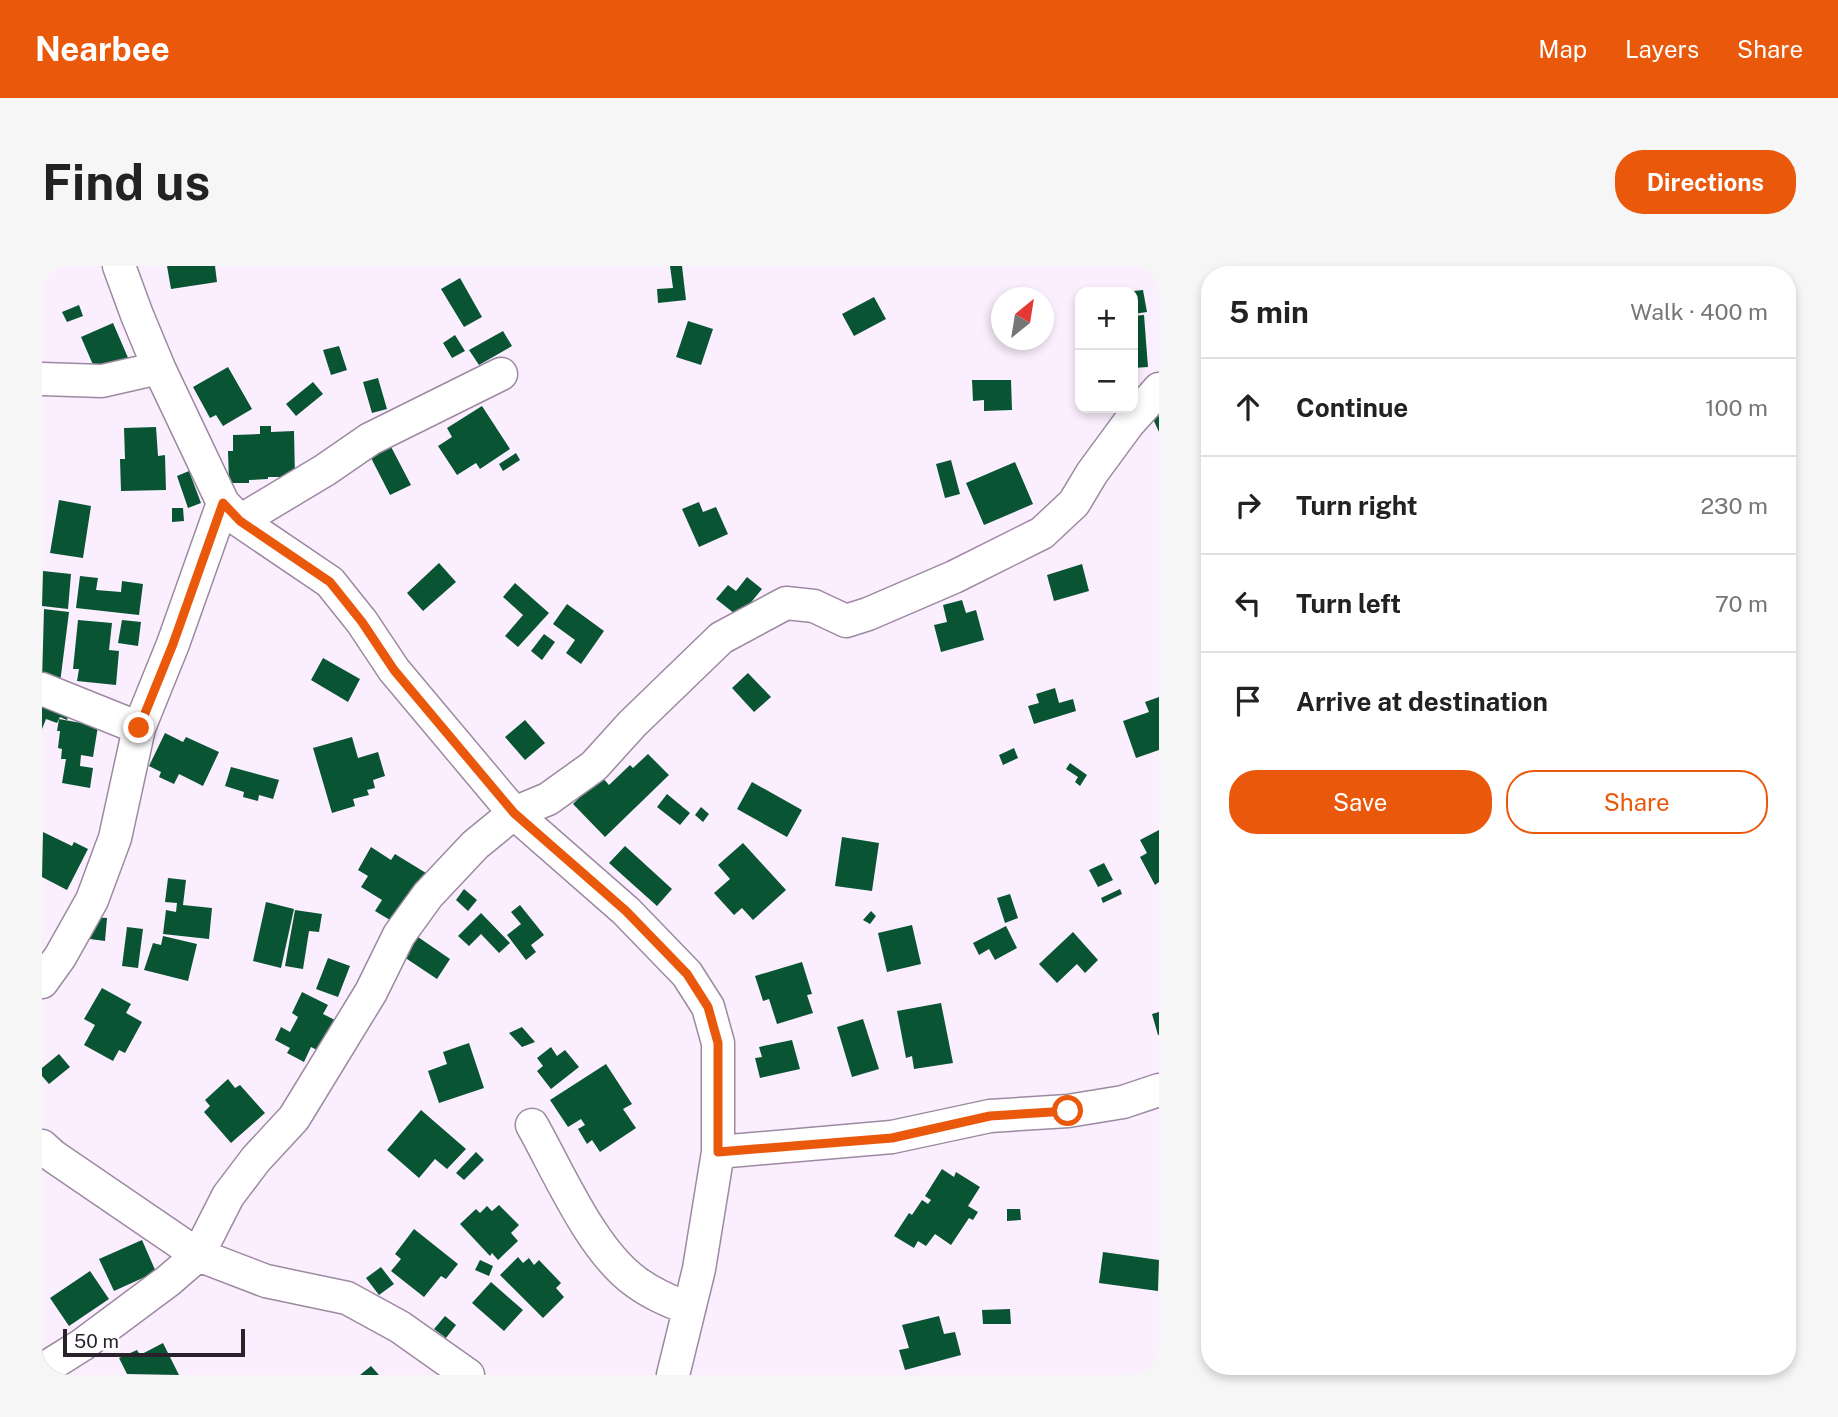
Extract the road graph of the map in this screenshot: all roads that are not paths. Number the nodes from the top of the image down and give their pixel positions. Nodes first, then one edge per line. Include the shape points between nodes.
1 (120, 266) edge
2 (159, 368) junction
3 (501, 374) dead end
4 (42, 379) edge
5 (1159, 389) edge
6 (231, 512) junction
7 (42, 689) edge
8 (139, 728) junction
9 (514, 813) junction
10 (42, 982) edge
11 (1159, 1090) edge
12 (532, 1125) dead end
13 (42, 1146) edge
14 (718, 1152) junction
15 (198, 1255) junction
16 (689, 1309) junction
17 (42, 1370) edge
18 (468, 1375) edge
19 (673, 1375) edge

1 - 2 street
2 - 4 street via 102,381
2 - 6 street
3 - 6 street
5 - 9 street via 1092,472 1074,503 1042,533 954,577 846,621 814,606 786,603 756,617 721,638 594,766 548,799
6 - 8 street
6 - 9 street via 330,582 394,670
7 - 8 street
8 - 10 street via 115,838 92,900
9 - 14 street via 626,911 687,974 708,1007 718,1043
9 - 15 street via 475,845 428,895 399,935 371,992 294,1118 228,1196
11 - 14 street via 1123,1102 990,1116 892,1138
12 - 16 street via 598,1244 633,1280 656,1296
13 - 15 street
14 - 16 street
15 - 17 street via 82,1345
15 - 18 street via 266,1281 347,1298 400,1327
16 - 19 street

